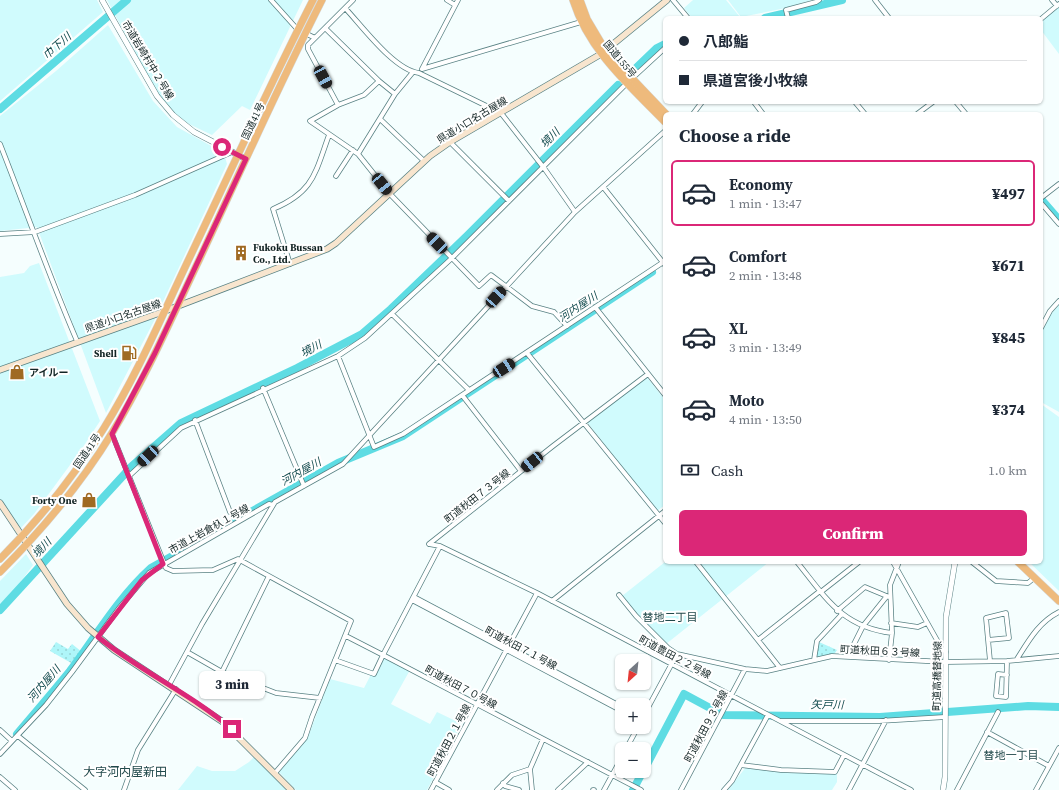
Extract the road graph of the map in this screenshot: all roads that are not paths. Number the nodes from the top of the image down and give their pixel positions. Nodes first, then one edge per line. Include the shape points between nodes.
1 (102, 0) edge
2 (271, 0) edge
3 (313, 0) edge
4 (322, 0) edge
5 (353, 0) edge
6 (447, 0) edge
7 (458, 0) edge
8 (572, 0) edge
9 (580, 0) edge
10 (667, 0) edge
11 (673, 0) edge
12 (818, 0) edge
13 (875, 0) edge
14 (1052, 0) edge
15 (455, 5) junction
16 (1058, 5) edge
17 (345, 8) junction
18 (686, 16) edge
19 (788, 16) edge
20 (887, 16) edge
21 (1043, 16) edge
22 (581, 22) junction
23 (325, 28) junction
24 (298, 30) junction
25 (305, 33) junction
26 (315, 38) junction
27 (663, 50) edge
28 (603, 52) junction
29 (422, 69) junction
30 (413, 72) junction
31 (419, 73) junction
32 (379, 81) junction
33 (630, 81) junction
34 (395, 94) junction
35 (857, 104) edge
36 (930, 104) edge
37 (958, 104) edge
38 (338, 105) junction
39 (664, 112) edge
40 (863, 112) edge
41 (920, 112) edge
42 (964, 112) edge
43 (500, 113) junction
44 (380, 119) junction
45 (663, 120) edge
46 (663, 133) edge
47 (329, 135) junction
48 (450, 142) junction
49 (0, 144) edge
50 (354, 150) junction
51 (235, 153) junction
52 (358, 154) junction
53 (246, 159) junction
54 (424, 161) junction
55 (544, 168) junction
56 (336, 176) dead end
57 (1059, 184) edge
58 (604, 188) junction
59 (390, 194) junction
60 (1043, 196) edge
61 (509, 201) junction
62 (1043, 205) edge
63 (575, 212) junction
64 (1059, 224) edge
65 (35, 232) junction
66 (0, 234) edge
67 (452, 258) junction
68 (663, 262) edge
69 (290, 264) junction
70 (663, 264) edge
71 (505, 287) junction
72 (1059, 301) edge
73 (178, 306) junction
74 (596, 307) junction
75 (165, 310) junction
76 (392, 314) junction
77 (1043, 324) edge
78 (567, 326) junction
79 (77, 341) junction
80 (527, 353) junction
81 (338, 356) junction
82 (439, 359) junction
83 (0, 370) edge
84 (648, 374) junction
85 (263, 388) junction
86 (469, 390) junction
87 (663, 393) edge
88 (462, 395) junction
89 (195, 420) junction
90 (585, 422) junction
91 (112, 434) junction
92 (369, 434) junction
93 (521, 471) junction
94 (128, 476) junction
95 (304, 486) junction
96 (0, 504) edge
97 (273, 505) junction
98 (230, 512) dead end
99 (663, 512) edge
100 (659, 515) junction
101 (663, 520) edge
102 (22, 537) junction
103 (27, 544) junction
104 (429, 544) joint
105 (440, 546) junction
106 (0, 559) edge
107 (240, 560) junction
108 (163, 564) junction
109 (698, 564) edge
110 (798, 564) edge
111 (856, 564) edge
112 (894, 564) edge
113 (898, 564) edge
114 (955, 564) edge
115 (975, 564) edge
116 (1020, 564) edge
117 (896, 568) junction
118 (0, 572) edge
119 (269, 576) junction
120 (1034, 578) junction
121 (821, 591) junction
122 (537, 593) junction
123 (619, 595) dead end
124 (888, 597) junction
125 (413, 598) junction
126 (552, 601) junction
127 (1059, 601) edge
128 (837, 611) junction
129 (1059, 612) edge
130 (842, 614) junction
131 (891, 623) junction
132 (927, 623) junction
133 (863, 626) junction
134 (892, 633) junction
135 (346, 636) junction
136 (98, 637) junction
137 (758, 640) junction
138 (988, 640) junction
139 (508, 648) junction
140 (187, 652) junction
141 (946, 652) junction
142 (677, 654) junction
143 (383, 655) junction
144 (848, 656) junction
145 (1059, 656) edge
146 (1017, 659) junction
147 (335, 660) junction
148 (814, 660) junction
149 (889, 660) junction
150 (990, 661) junction
151 (1007, 661) junction
152 (945, 662) junction
153 (671, 664) junction
154 (780, 668) junction
155 (745, 669) junction
156 (222, 672) junction
157 (1007, 675) junction
158 (169, 685) junction
159 (176, 689) junction
160 (731, 695) junction
161 (320, 698) junction
162 (651, 702) edge
163 (615, 703) edge
164 (477, 704) junction
165 (615, 707) edge
166 (998, 712) dead end
167 (768, 715) junction
168 (946, 717) junction
169 (886, 720) junction
170 (781, 721) junction
171 (0, 730) edge
172 (987, 732) junction
173 (18, 736) junction
174 (543, 739) junction
175 (12, 742) junction
176 (1059, 748) edge
177 (0, 754) edge
178 (844, 755) junction
179 (588, 762) junction
180 (741, 765) junction
181 (862, 765) junction
182 (1049, 766) junction
183 (530, 769) junction
184 (615, 770) edge
185 (275, 773) junction
186 (612, 775) junction
187 (0, 777) edge
188 (435, 782) junction
189 (503, 783) junction
190 (15, 790) edge
191 (85, 790) edge
192 (124, 790) edge
193 (291, 790) edge
194 (431, 790) edge
195 (449, 790) edge
196 (498, 790) edge
197 (518, 790) edge
198 (532, 790) edge
199 (558, 790) edge
200 (604, 790) edge
201 (641, 790) edge
202 (681, 790) edge
203 (724, 790) edge
204 (849, 790) edge
205 (911, 790) edge
206 (943, 790) edge
207 (957, 790) edge
208 (1036, 790) edge

1 - 51 street, 市道岩崎村中２号線 via 157,96 173,115 194,132
2 - 24 street
3 - 24 highway, 国道41号
4 - 25 highway, 国道41号
5 - 17 street
6 - 15 street
7 - 15 street
8 - 22 highway, 国道155号
9 - 28 highway, 国道155号
10 - 28 main road, 県道小口名古屋線
11 - 18 street
12 - 19 street via 786,10
13 - 20 street
14 - 16 street
15 - 29 street
16 - 21 street
17 - 23 street
17 - 30 street via 399,64
22 - 28 highway, 国道155号
22 - 29 street
23 - 26 street
23 - 32 street
24 - 51 highway, 国道41号
25 - 26 street
25 - 53 highway, 国道41号
26 - 38 street via 308,45 308,49
27 - 33 street
28 - 33 highway, 国道155号
28 - 43 main road, 県道小口名古屋線
29 - 31 street
30 - 31 street
30 - 34 street
31 - 43 street
32 - 34 street
32 - 38 street via 364,95
33 - 39 highway, 国道155号
33 - 45 highway, 国道155号
33 - 55 street
34 - 44 street
35 - 40 street
36 - 41 street
37 - 42 street
38 - 47 street via 310,120
43 - 48 main road, 県道小口名古屋線
43 - 55 street
44 - 52 street
44 - 54 street
46 - 58 street
47 - 50 street
47 - 69 street via 309,186 273,209
48 - 54 main road, 県道小口名古屋線
48 - 61 street
49 - 65 street
50 - 52 street
50 - 56 street
51 - 53 street, 市道岩崎村中２号線
51 - 65 street via 135,196
51 - 75 highway, 国道41号
52 - 59 street
53 - 73 highway, 国道41号
54 - 59 main road, 県道小口名古屋線
55 - 61 street
55 - 63 street
57 - 60 street
58 - 63 street
58 - 68 street
59 - 67 street
59 - 69 main road, 県道小口名古屋線 via 336,243 318,254
61 - 67 street
62 - 64 street
63 - 71 street
65 - 66 street
65 - 79 street via 56,293
67 - 71 street via 479,286 491,275
67 - 76 street
69 - 73 main road, 県道小口名古屋線
70 - 74 street
71 - 78 street via 532,306 554,312
71 - 82 street
72 - 77 street
73 - 75 main road, 県道小口名古屋線
73 - 91 highway, 国道41号
74 - 78 street
74 - 84 street
75 - 79 main road, 県道小口名古屋線
75 - 102 highway, 国道41号 via 128,386 96,441 66,484
76 - 81 street via 365,338
76 - 82 street
78 - 80 street
79 - 83 main road, 県道小口名古屋線
80 - 86 street
80 - 90 street
81 - 85 street
81 - 92 street
82 - 86 street
82 - 92 street
84 - 87 street
84 - 90 street, 町道秋田７３号線
85 - 89 street
85 - 95 street
86 - 88 street
88 - 92 street via 403,434 374,447
88 - 93 street
89 - 94 street via 171,435
89 - 98 street
90 - 93 street, 町道秋田７３号線
90 - 100 street
91 - 94 street
91 - 103 highway, 国道41号 via 71,492
92 - 95 street via 342,464
93 - 104 street, 町道秋田７３号線
94 - 108 street
95 - 97 street via 277,500
96 - 102 main road
97 - 107 street
97 - 108 street, 市道上岩倉杁１号線 via 269,504
99 - 100 street
100 - 101 street
100 - 126 street
102 - 103 main road
102 - 106 highway, 国道41号
103 - 118 highway, 国道41号
103 - 136 main road via 67,604
104 - 105 street, 町道豊田２２号線
105 - 122 street, 町道豊田２２号線
105 - 125 street
107 - 108 street via 235,559 218,568 200,570 173,571
107 - 119 street
107 - 140 street
108 - 136 street, 市道上岩倉杁１号線 via 142,580
109 - 137 street
110 - 121 street
111 - 121 street
112 - 117 street
113 - 117 street
114 - 141 street, 町道高橋替地線 via 948,604
115 - 120 street via 998,582 1028,583
116 - 120 highway
117 - 124 street
117 - 132 street
119 - 135 street via 351,621
119 - 156 street
120 - 127 highway
121 - 128 street
121 - 137 street
122 - 126 street, 町道豊田２２号線
122 - 139 street, 町道秋田２１号線
123 - 142 street via 636,616
124 - 128 street via 865,587
124 - 131 street
124 - 133 street
125 - 139 street, 町道秋田７１号線
125 - 143 street
126 - 153 street, 町道豊田２２号線
128 - 130 street
129 - 146 street via 1044,620
130 - 133 street
130 - 148 street via 817,641
131 - 132 street via 918,627
131 - 134 street
132 - 141 street
133 - 134 street
133 - 144 street
134 - 149 street
135 - 143 street, 町道秋田７０号線
135 - 147 street
136 - 158 main road
136 - 173 street, 市道上岩倉杁１号線
137 - 154 street
138 - 138 street via 986,618 1006,614 1009,638
138 - 150 street
139 - 163 street
139 - 164 street, 町道秋田２１号線
139 - 165 street, 町道秋田７１号線
140 - 156 street
140 - 158 street
141 - 152 street, 町道高橋替地線
142 - 153 street
142 - 155 street, 町道秋田６３号線
143 - 147 street via 374,674
143 - 164 street, 町道秋田７０号線
144 - 148 street, 町道秋田６３号線
144 - 149 street, 町道秋田６３号線
145 - 146 street, 町道秋田６３号線
146 - 151 street, 町道秋田６３号線
147 - 161 street
148 - 154 street, 町道秋田６３号線
149 - 152 street, 町道秋田６３号線
150 - 151 street, 町道秋田６３号線
150 - 152 street, 町道秋田６３号線
151 - 157 street
152 - 168 street, 町道高橋替地線
153 - 160 street, 町道豊田２２号線
153 - 162 street
154 - 155 street, 町道秋田６３号線 via 767,672
155 - 160 street, 町道秋田９３号線
156 - 161 street via 276,693
157 - 157 street via 1006,697 996,696 998,674
158 - 159 main road
159 - 185 main road via 223,722
159 - 192 street via 140,746
160 - 167 street, 町道豊田２２号線
160 - 202 street, 町道秋田９３号線
161 - 185 street via 306,738
164 - 174 street, 町道秋田７０号線
164 - 188 street, 町道秋田２１号線
166 - 172 street
167 - 170 street, 町道豊田２２号線
167 - 180 street
168 - 169 street
168 - 206 street, 町道高橋替地線
169 - 170 street
169 - 181 street
170 - 178 street, 町道豊田２２号線
171 - 175 street
172 - 182 street
172 - 207 street
173 - 175 street, 市道上岩倉杁１号線
173 - 191 street
174 - 179 street, 町道秋田７０号線
174 - 183 street
175 - 177 street, 市道上岩倉杁１号線
176 - 182 street
178 - 180 street via 835,772 781,770
178 - 181 street, 町道豊田２２号線
179 - 186 street, 町道秋田７０号線
179 - 199 street
180 - 203 street
181 - 204 street
181 - 205 street, 町道豊田２２号線
182 - 208 street
183 - 189 street via 512,775
183 - 198 street
184 - 186 street
185 - 193 main road
186 - 200 street
186 - 201 street, 町道秋田７０号線
187 - 190 street
188 - 194 street, 町道秋田２１号線
188 - 195 street
189 - 196 street
189 - 197 street

